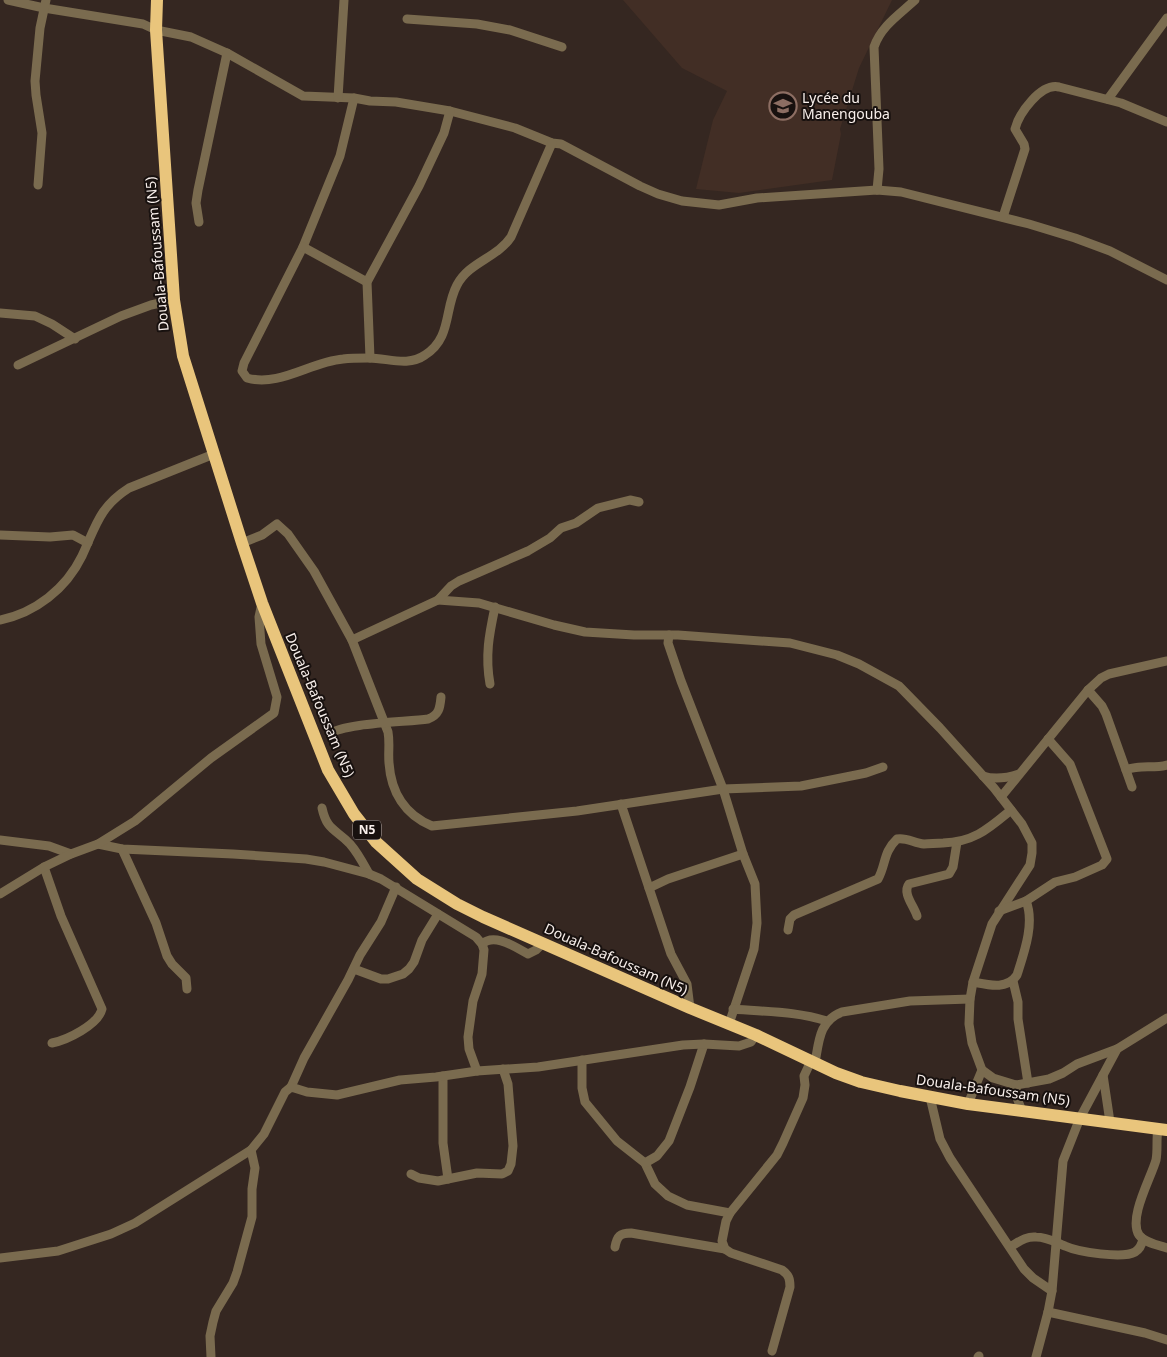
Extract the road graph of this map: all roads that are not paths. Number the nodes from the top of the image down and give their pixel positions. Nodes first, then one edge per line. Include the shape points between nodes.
1 (8, 0) edge
2 (156, 0) edge
3 (344, 0) edge
4 (915, 0) edge
5 (45, 4) edge
6 (1167, 18) edge
7 (407, 19) dead end
8 (156, 30) junction
9 (562, 47) dead end
10 (227, 53) junction
11 (338, 98) junction
12 (354, 98) junction
13 (1108, 99) junction
14 (450, 111) junction
15 (1167, 122) edge
16 (552, 143) junction
17 (38, 185) dead end
18 (877, 190) junction
19 (1003, 217) junction
20 (199, 222) dead end
21 (303, 248) junction
22 (1167, 280) edge
23 (367, 282) junction
24 (174, 300) junction
25 (0, 314) edge
26 (75, 339) junction
27 (370, 358) junction
28 (18, 365) dead end
29 (214, 454) junction
30 (639, 502) dead end
31 (0, 535) edge
32 (88, 543) junction
33 (242, 543) junction
34 (438, 600) junction
35 (262, 603) junction
36 (495, 607) junction
37 (0, 620) edge
38 (669, 635) junction
39 (352, 640) junction
40 (1167, 661) edge
41 (490, 684) dead end
42 (1088, 690) junction
43 (441, 697) dead end
44 (384, 723) junction
45 (330, 734) dead end
46 (1048, 739) junction
47 (1167, 765) edge
48 (883, 767) dead end
49 (1126, 770) junction
50 (1019, 774) junction
51 (983, 776) junction
52 (1132, 787) dead end
53 (723, 789) junction
54 (1001, 796) junction
55 (621, 804) junction
56 (322, 808) dead end
57 (1011, 810) junction
58 (0, 840) edge
59 (957, 842) junction
60 (98, 844) junction
61 (122, 849) junction
62 (71, 854) junction
63 (743, 854) junction
64 (44, 867) junction
65 (369, 874) junction
66 (396, 887) junction
67 (649, 888) junction
68 (0, 894) edge
69 (1026, 901) junction
70 (1000, 911) junction
71 (438, 914) junction
72 (917, 916) dead end
73 (788, 930) dead end
74 (543, 943) junction
75 (482, 944) junction
76 (354, 969) junction
77 (1012, 981) junction
78 (973, 982) junction
79 (187, 989) dead end
80 (970, 999) junction
81 (690, 1008) junction
82 (734, 1009) junction
83 (1167, 1018) edge
84 (827, 1021) junction
85 (729, 1024) junction
86 (756, 1035) junction
87 (52, 1043) dead end
88 (704, 1044) junction
89 (1117, 1049) junction
90 (582, 1060) junction
91 (813, 1062) junction
92 (503, 1069) junction
93 (982, 1070) junction
94 (477, 1071) junction
95 (1103, 1075) junction
96 (443, 1076) junction
97 (1028, 1083) junction
98 (1016, 1085) junction
99 (291, 1087) junction
100 (930, 1097) junction
101 (968, 1104) junction
102 (1022, 1111) junction
103 (1080, 1118) junction
104 (1110, 1122) junction
105 (1163, 1129) edge
106 (251, 1150) junction
107 (644, 1163) junction
108 (411, 1174) dead end
109 (448, 1179) junction
110 (730, 1213) junction
111 (1143, 1239) junction
112 (1057, 1242) junction
113 (614, 1247) dead end
114 (1010, 1247) junction
115 (1167, 1248) edge
116 (725, 1249) junction
117 (0, 1258) edge
118 (1052, 1291) junction
119 (1048, 1312) junction
120 (1167, 1340) edge
121 (772, 1351) dead end
122 (211, 1357) edge
123 (1036, 1357) edge

1 - 5 street
2 - 8 highway, Douala-Bafoussam (N5) / N5
3 - 11 street
4 - 18 street via 880,33 874,47
5 - 8 street via 143,24
5 - 17 street via 36,81 42,133
6 - 13 street
7 - 9 street via 477,24 510,30
8 - 10 street via 191,37
8 - 24 highway, Douala-Bafoussam (N5) / N5
10 - 11 street via 303,96
10 - 20 street via 198,190
11 - 12 street
12 - 14 street
12 - 21 street via 340,156
13 - 15 street
13 - 19 street via 1055,86 1038,94 1016,123 1015,129 1025,149
14 - 16 street via 515,128
14 - 23 street via 419,186
16 - 18 street via 561,144 649,190 682,201 719,205 757,198
16 - 27 street via 511,237 500,250 475,265 457,284 439,342 426,355 407,362
18 - 19 street via 901,192
19 - 22 street via 1110,251
21 - 23 street
21 - 27 street via 244,364 243,375 254,380 278,378 327,362
23 - 27 street
24 - 26 street via 136,310
24 - 29 highway, Douala-Bafoussam (N5) / N5 via 187,372
25 - 26 street via 35,316
26 - 28 street
29 - 32 street via 116,496 95,524
29 - 33 highway, Douala-Bafoussam (N5) / N5
30 - 34 street via 630,500 598,508 528,551 459,581
31 - 32 street via 73,535
32 - 37 street via 58,590 24,613
33 - 35 highway, Douala-Bafoussam (N5) / N5
33 - 39 street via 262,535 277,524 288,534 314,572
34 - 36 street
34 - 39 street
35 - 60 street via 259,616 261,644 277,697 274,713 211,758 135,821
35 - 74 highway, Douala-Bafoussam (N5) / N5 via 328,770 354,814 376,842 417,879 458,904
36 - 38 street via 586,632
36 - 41 street via 486,662
38 - 51 street via 790,643 859,664 899,686
38 - 53 street via 668,643 679,676
39 - 44 street
40 - 42 street via 1110,674 1100,678
42 - 46 street
42 - 49 street via 1106,714
43 - 44 street via 435,717
44 - 45 street via 348,727
44 - 55 street via 390,746 390,774 398,798 421,822 432,826
46 - 50 street
46 - 69 street via 1070,764 1107,859 1102,866 1055,882
47 - 49 street via 1138,766
48 - 53 street via 800,786
49 - 52 street
50 - 51 street via 1002,778
50 - 54 street
51 - 54 street
53 - 55 street
53 - 63 street
54 - 57 street
55 - 67 street
56 - 65 street via 328,825 348,843
57 - 59 street via 979,836
57 - 70 street via 1029,834 1032,853 1030,865
58 - 62 street via 49,846
59 - 72 street via 953,867 948,874 909,884 906,888
59 - 73 street via 918,844 897,839 878,878 794,915
60 - 61 street
60 - 62 street
61 - 65 street via 306,859
61 - 79 street via 156,923 167,956 186,978
62 - 64 street
63 - 67 street
63 - 82 street via 755,884 757,923 754,948
64 - 68 street
64 - 87 street via 61,916 102,1009 100,1015 82,1030
65 - 66 street
66 - 71 street
66 - 76 street via 381,922
67 - 81 street via 671,954 687,984
69 - 70 street
69 - 77 street via 1029,926 1019,968
70 - 78 street via 987,936
71 - 75 street
71 - 76 street via 422,940 414,962 403,974 381,979
74 - 75 street via 528,954 496,940
74 - 81 highway, Douala-Bafoussam (N5) / N5
75 - 94 street via 482,974 473,1001 468,1037
76 - 99 street
77 - 78 street via 997,986
77 - 97 street via 1018,1002
78 - 80 street
80 - 84 street via 910,1001 870,1007 842,1012
80 - 93 street via 972,1043
81 - 85 highway, Douala-Bafoussam (N5) / N5
82 - 84 street via 790,1012
82 - 85 street
83 - 89 street
84 - 91 street
85 - 86 highway, Douala-Bafoussam (N5) / N5
86 - 88 street via 751,1042 739,1046
86 - 91 highway, Douala-Bafoussam (N5) / N5
88 - 90 street
88 - 107 street via 669,1141 657,1156
89 - 95 street
89 - 97 street via 1049,1079
90 - 92 street
90 - 107 street via 585,1102 617,1141
91 - 100 highway, Douala-Bafoussam (N5) / N5 via 861,1082
91 - 110 street via 804,1076 803,1098 777,1155
92 - 94 street
92 - 109 street via 508,1084 514,1151 508,1170 502,1174 478,1173
93 - 98 street via 993,1078
93 - 101 street
94 - 96 street
95 - 103 street
95 - 104 street
96 - 99 street via 400,1080 337,1095
96 - 109 street via 443,1142
97 - 98 street
98 - 102 street
99 - 106 street
100 - 101 highway, Douala-Bafoussam (N5) / N5
100 - 114 street via 940,1139 950,1158
101 - 102 highway, Douala-Bafoussam (N5) / N5
102 - 103 highway, Douala-Bafoussam (N5) / N5
103 - 104 highway, Douala-Bafoussam (N5) / N5
103 - 112 street via 1063,1161
104 - 105 highway, Douala-Bafoussam (N5) / N5
105 - 111 street via 1156,1139 1156,1157 1137,1216 1136,1227
106 - 117 street via 135,1223 111,1234 58,1251
106 - 122 street via 255,1168 252,1218 233,1283 216,1311 210,1336
107 - 110 street via 655,1184 674,1200
108 - 109 street via 427,1180
110 - 116 street via 722,1241
111 - 112 street via 1137,1252 1122,1255 1082,1251
111 - 115 street
112 - 114 street via 1035,1237
112 - 118 street
113 - 116 street via 619,1235 631,1232
114 - 118 street via 1024,1269
116 - 121 street via 782,1270 790,1280
118 - 119 street
119 - 120 street
119 - 123 street

